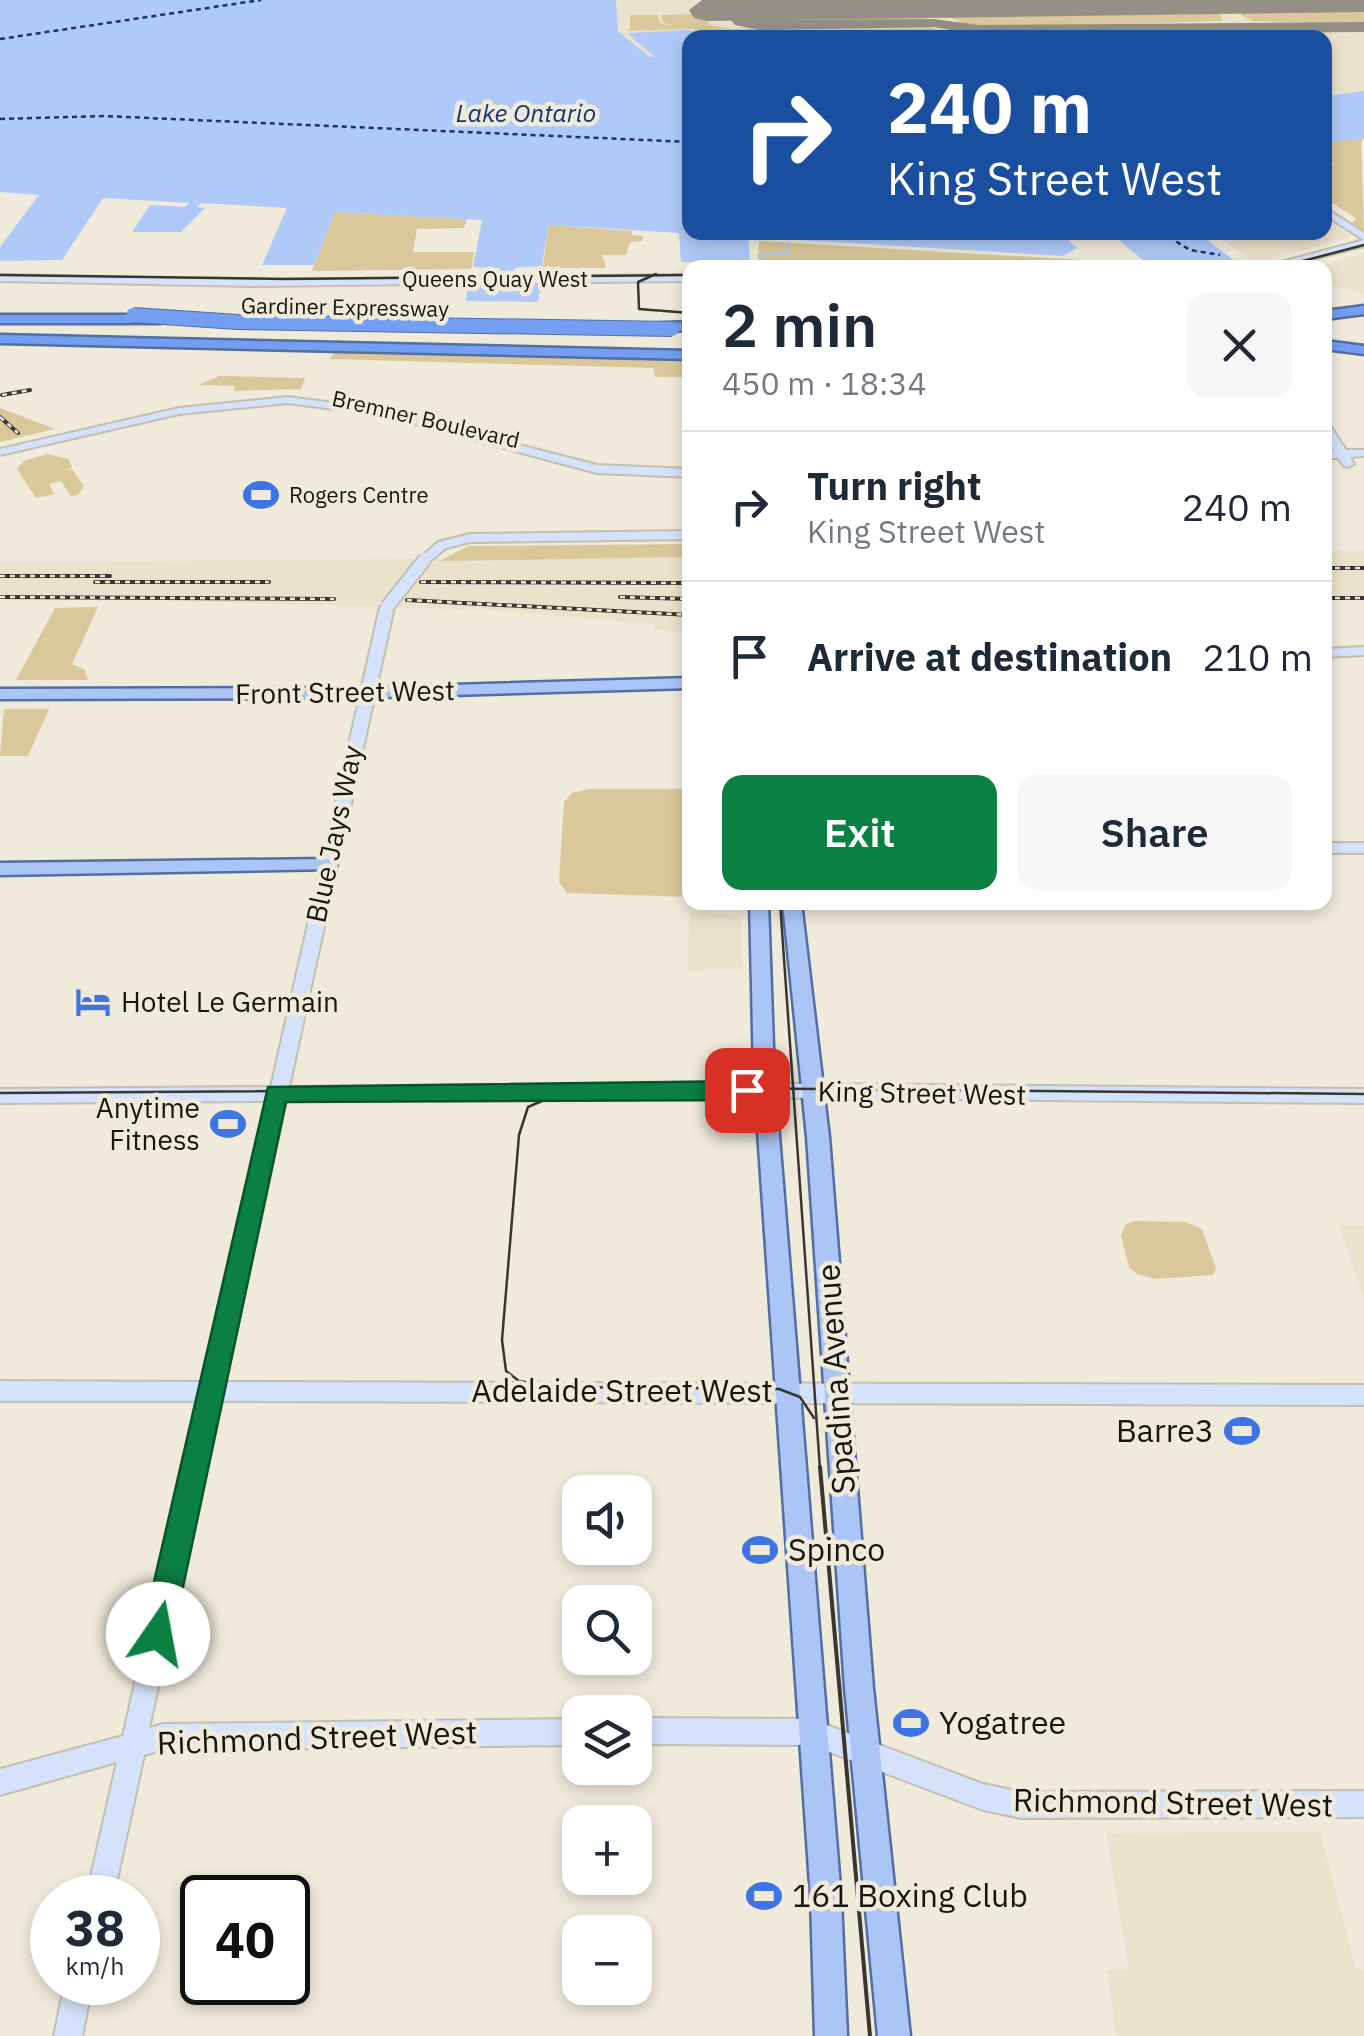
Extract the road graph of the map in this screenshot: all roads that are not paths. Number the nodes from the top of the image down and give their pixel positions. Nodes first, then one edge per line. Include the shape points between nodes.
1 (1332, 217) edge
2 (1364, 243) edge
3 (1295, 260) edge
4 (1323, 260) edge
5 (0, 278) edge
6 (682, 278) edge
7 (1364, 308) edge
8 (1332, 311) edge
9 (0, 320) edge
10 (344, 325) junction
11 (267, 328) junction
12 (682, 333) edge
13 (682, 333) edge
14 (682, 333) edge
15 (682, 334) edge
16 (0, 339) edge
17 (49, 340) junction
18 (473, 341) junction
19 (572, 346) junction
20 (682, 353) edge
21 (682, 354) edge
22 (1332, 355) edge
23 (1364, 359) edge
24 (1332, 438) edge
25 (0, 452) edge
26 (1364, 453) edge
27 (1332, 456) edge
28 (1345, 459) junction
29 (1332, 464) edge
30 (1364, 464) edge
31 (682, 470) edge
32 (682, 535) edge
33 (1364, 651) edge
34 (1332, 653) edge
35 (682, 682) edge
36 (366, 693) junction
37 (0, 694) edge
38 (1332, 848) edge
39 (1364, 848) edge
40 (327, 865) junction
41 (0, 869) edge
42 (759, 910) edge
43 (793, 910) edge
44 (766, 1090) junction
45 (811, 1092) junction
46 (276, 1093) junction
47 (0, 1096) edge
48 (1364, 1096) edge
49 (212, 1390) junction
50 (0, 1391) edge
51 (790, 1392) junction
52 (836, 1392) junction
53 (1364, 1395) edge
54 (652, 1731) edge
55 (562, 1732) edge
56 (812, 1732) junction
57 (134, 1744) junction
58 (867, 1750) junction
59 (0, 1782) edge
60 (1364, 1804) edge
61 (104, 1875) edge
62 (74, 2005) edge
63 (68, 2036) edge
64 (831, 2036) edge
65 (894, 2036) edge

1 - 2 main road
2 - 3 main road
2 - 4 main road
5 - 6 main road, Queens Quay West
7 - 8 highway
9 - 10 highway
9 - 11 highway, Gardiner Expressway, bridge
9 - 12 highway, Gardiner Expressway, bridge
10 - 13 highway
10 - 17 highway via 272,338
11 - 14 highway, Gardiner Expressway, bridge
11 - 18 highway, bridge
15 - 19 highway
16 - 17 highway
17 - 19 highway
18 - 19 highway
18 - 21 highway
19 - 20 highway
22 - 23 highway
24 - 28 main road
25 - 31 main road, Bremner Boulevard via 225,403 309,400 597,469
26 - 28 main road
27 - 28 main road
28 - 29 main road
28 - 30 main road
32 - 36 main road, Blue Jays Way, bridge via 470,538 442,545 387,608
33 - 34 main road
35 - 36 main road, Front Street West
36 - 37 main road, Front Street West
36 - 40 main road, Blue Jays Way
38 - 39 main road
40 - 41 main road
40 - 46 main road, Blue Jays Way
42 - 44 main road, Spadina Avenue
43 - 45 main road, Spadina Avenue
44 - 45 main road, King Street West
44 - 46 main road, King Street West
44 - 51 main road, Spadina Avenue
45 - 48 main road, King Street West
45 - 52 main road, Spadina Avenue
46 - 47 main road, King Street West
46 - 49 main road, Blue Jays Way
49 - 50 main road, Adelaide Street West
49 - 51 main road, Adelaide Street West
49 - 57 main road, Blue Jays Way
51 - 52 main road, Adelaide Street West
51 - 56 main road, Spadina Avenue
52 - 53 main road, Adelaide Street West
52 - 58 main road, Spadina Avenue
54 - 56 main road, Richmond Street West
55 - 57 main road, Richmond Street West via 163,1737
56 - 58 main road, Richmond Street West
56 - 64 main road, Spadina Avenue
57 - 59 main road, Richmond Street West
57 - 61 main road, Blue Jays Way
58 - 60 main road, Richmond Street West via 1020,1805
58 - 65 main road, Spadina Avenue
62 - 63 main road

